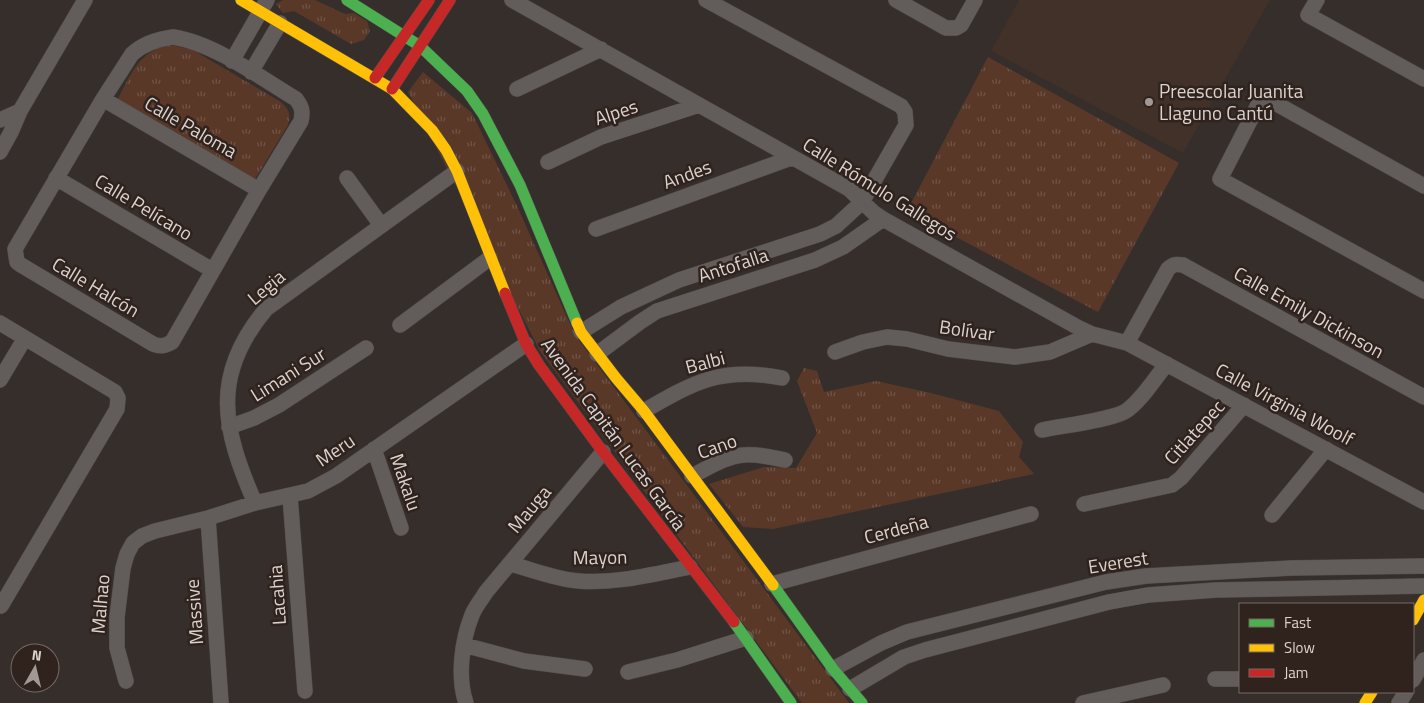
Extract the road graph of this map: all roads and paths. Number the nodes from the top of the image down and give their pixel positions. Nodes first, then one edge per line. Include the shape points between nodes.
1 (85, 0) edge
2 (240, 0) edge
3 (346, 0) edge
4 (429, 0) edge
5 (512, 0) edge
6 (706, 0) edge
7 (896, 0) edge
8 (974, 0) edge
9 (1317, 0) edge
10 (442, 3) edge
11 (264, 6) edge
12 (280, 24) junction
13 (404, 36) junction
14 (420, 46) junction
15 (601, 49) junction
16 (232, 61) junction
17 (251, 72) junction
18 (375, 78) junction
19 (1424, 79) edge
20 (392, 89) junction
21 (517, 90) dead end
22 (103, 99) junction
23 (699, 105) junction
24 (20, 112) junction
25 (0, 120) edge
26 (0, 152) edge
27 (792, 158) junction
28 (548, 162) dead end
29 (457, 171) junction
30 (56, 178) junction
31 (346, 178) dead end
32 (1424, 186) edge
33 (259, 190) junction
34 (862, 202) junction
35 (883, 219) junction
36 (381, 225) junction
37 (596, 229) dead end
38 (490, 258) junction
39 (212, 270) junction
40 (1424, 291) edge
41 (0, 323) edge
42 (400, 325) dead end
43 (581, 332) junction
44 (1092, 334) junction
45 (25, 338) junction
46 (1127, 343) junction
47 (526, 344) junction
48 (366, 348) dead end
49 (835, 352) dead end
50 (597, 354) junction
51 (1167, 364) junction
52 (782, 378) dead end
53 (0, 380) edge
54 (1424, 397) edge
55 (1244, 405) junction
56 (644, 411) junction
57 (229, 427) junction
58 (1042, 430) dead end
59 (374, 449) junction
60 (1326, 449) junction
61 (603, 452) junction
62 (784, 460) dead end
63 (692, 476) junction
64 (290, 496) junction
65 (1424, 502) edge
66 (255, 503) junction
67 (1084, 504) dead end
68 (1031, 514) dead end
69 (1272, 515) dead end
70 (208, 518) junction
71 (401, 528) dead end
72 (142, 536) joint
73 (511, 564) junction
74 (1424, 566) edge
75 (690, 567) junction
76 (772, 584) junction
77 (1424, 586) edge
78 (1424, 600) edge
79 (1, 606) edge
80 (1414, 618) edge
81 (746, 638) junction
82 (464, 645) junction
83 (1424, 660) edge
84 (585, 669) dead end
85 (833, 669) junction
86 (628, 672) dead end
87 (1414, 678) edge
88 (1215, 679) dead end
89 (1239, 679) edge
90 (126, 681) dead end
91 (1164, 685) dead end
92 (850, 689) junction
93 (305, 691) dead end
94 (221, 703) edge
95 (466, 703) edge
96 (791, 703) edge
97 (862, 703) edge
98 (1083, 703) edge

1 - 24 street
2 - 11 street, Avenida Capitán Lucas García
3 - 13 street, Avenida Capitán Lucas García
4 - 13 street
5 - 15 street, Calle Rómulo Gallegos
6 - 34 street, Antofalla via 900,106 905,112 906,125
7 - 8 street via 946,28 961,25
9 - 19 street via 1308,15
10 - 14 street
11 - 12 street, Avenida Capitán Lucas García
11 - 16 street
12 - 17 street
12 - 18 street, Avenida Capitán Lucas García
13 - 14 street, Avenida Capitán Lucas García
13 - 18 street
14 - 20 street
14 - 43 street, Avenida Capitán Lucas García via 467,91 484,114 520,185
15 - 21 street
15 - 23 street, Calle Rómulo Gallegos
16 - 17 street, Calle Halcón
16 - 22 street, Calle Halcón via 196,43 163,38 132,54
17 - 33 street, Calle Halcón via 296,99 303,113
18 - 20 street, Avenida Capitán Lucas García
20 - 29 street, Avenida Capitán Lucas García via 432,130
22 - 30 street, Calle Halcón
22 - 33 street, Calle Paloma
23 - 27 street, Calle Rómulo Gallegos
23 - 28 street, Alpes via 601,137
24 - 25 street
24 - 26 street
27 - 34 street, Calle Rómulo Gallegos via 849,189
27 - 37 street, Andes
29 - 36 street, Legia
29 - 38 street, Avenida Capitán Lucas García
30 - 39 street, Calle Pelícano
30 - 39 street, Calle Halcón via 15,249 17,262 153,344 165,346 172,342
31 - 36 street
32 - 40 street via 1268,101 1258,105 1220,179
33 - 39 street, Calle Halcón
34 - 35 street, Calle Rómulo Gallegos
34 - 43 street, Antofalla via 836,226 820,234 679,280 621,307
35 - 44 street, Calle Rómulo Gallegos
35 - 50 street, Antofalla via 843,247 815,260 657,311
36 - 57 street, Legia via 266,309 256,321 238,352 232,372 226,410
38 - 42 street
38 - 47 street, Avenida Capitán Lucas García
41 - 45 street
43 - 50 street, Avenida Capitán Lucas García
44 - 46 street, Calle Rómulo Gallegos
44 - 49 street, Bolívar via 1050,352 1015,357 887,337
45 - 53 street
45 - 79 street via 115,392 118,398 117,408
46 - 51 street, Calle Virginia Woolf
46 - 54 street, Calle Emily Dickinson via 1168,270 1175,264
47 - 59 street, Meru
47 - 61 street, Avenida Capitán Lucas García
48 - 57 street, Limani Sur via 279,405
50 - 56 street, Avenida Capitán Lucas García
51 - 55 street, Calle Virginia Woolf
51 - 58 street via 1124,412
52 - 56 street, Balbi via 758,373 727,374 700,381
55 - 60 street, Calle Virginia Woolf
55 - 67 street, Citlatepec via 1172,485
56 - 63 street, Avenida Capitán Lucas García
57 - 66 street, Legia via 242,473
59 - 64 street, Meru via 336,476 308,491
59 - 71 street, Makalu
60 - 65 street, Calle Virginia Woolf
60 - 69 street
61 - 73 street, Mauga
61 - 75 street, Avenida Capitán Lucas García
62 - 63 street, Cano via 742,455
63 - 76 street, Avenida Capitán Lucas García
64 - 66 street, Meru
64 - 93 street, Lacahia
66 - 70 street, Meru
68 - 76 street, Cerdeña
70 - 72 street, Meru
70 - 94 street, Massive
72 - 90 street, Malhao via 133,543 125,561 117,616 117,648
73 - 75 street, Mayon via 578,581 613,581
73 - 82 street, Mauga via 472,614
74 - 85 street, Everest via 1238,570 1155,575 1106,582 907,632 881,642
75 - 81 street, Avenida Capitán Lucas García
76 - 85 street, Avenida Capitán Lucas García
77 - 92 street, Everest via 1216,590 1140,596 924,650
78 - 80 street
81 - 86 street
81 - 96 street, Avenida Capitán Lucas García
82 - 84 street via 524,661
82 - 95 street via 463,695
83 - 87 street
85 - 92 street, Avenida Capitán Lucas García
88 - 89 street
91 - 98 street
92 - 97 street, Avenida Capitán Lucas García

